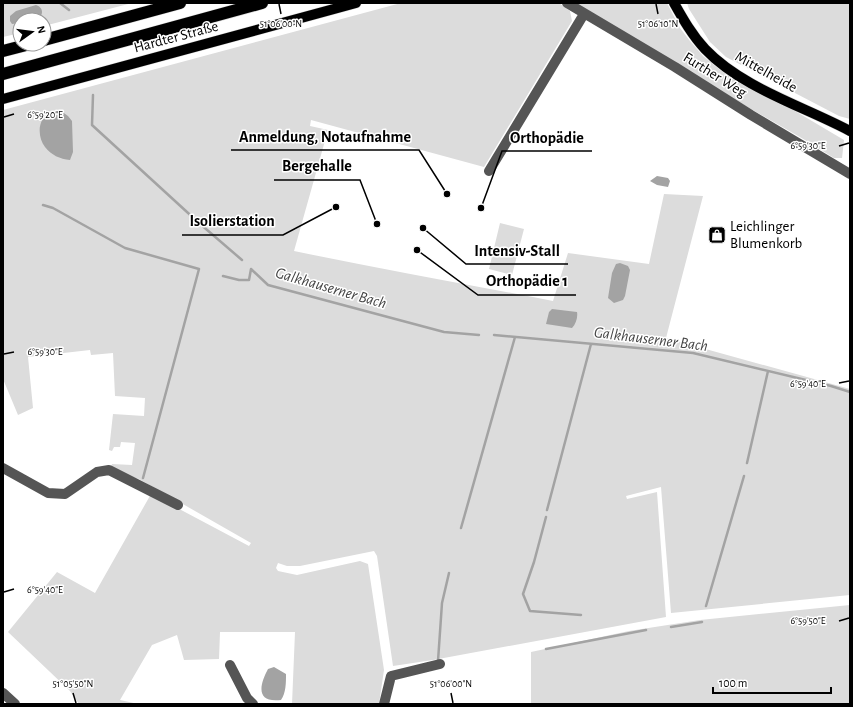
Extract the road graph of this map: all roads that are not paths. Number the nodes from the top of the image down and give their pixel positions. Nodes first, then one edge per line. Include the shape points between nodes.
1 (180, 3) edge
2 (262, 3) edge
3 (356, 3) edge
4 (567, 3) edge
5 (674, 3) edge
6 (678, 3) edge
7 (584, 14) junction
8 (683, 19) junction
9 (52, 38) edge
10 (3, 74) edge
11 (3, 99) edge
12 (850, 131) edge
13 (489, 171) dead end
14 (849, 171) edge
15 (3, 468) edge
16 (178, 505) dead end
17 (440, 664) dead end
18 (230, 665) dead end
19 (3, 693) edge
20 (15, 704) edge
21 (253, 704) edge
22 (384, 704) edge

1 - 9 highway
2 - 10 highway
3 - 11 main road, Hardter Straße
4 - 7 street, Further Weg
5 - 8 main road, Mittelheide
6 - 8 main road, Mittelheide
7 - 13 street
7 - 14 street, Further Weg
8 - 12 main road, Mittelheide via 705,49 720,63 762,88
15 - 16 street via 48,493 61,494 65,494 97,472 109,470
17 - 22 street via 391,676
18 - 21 street via 247,698
19 - 20 street

